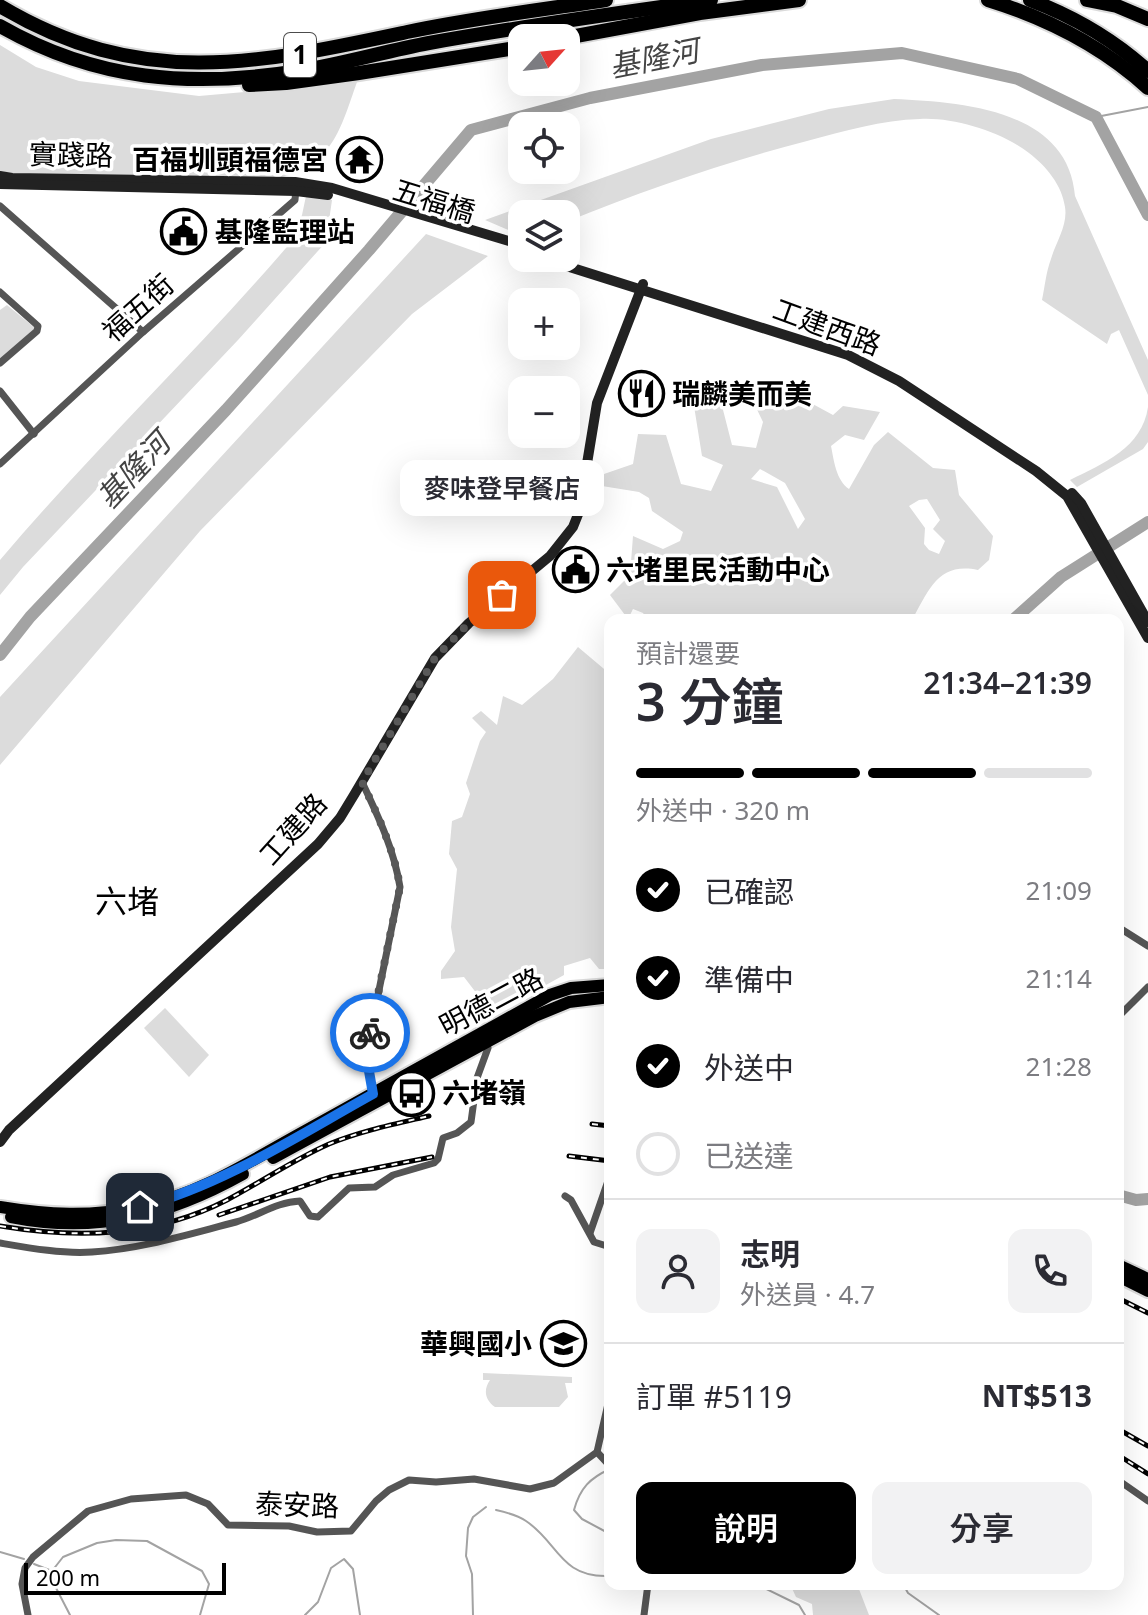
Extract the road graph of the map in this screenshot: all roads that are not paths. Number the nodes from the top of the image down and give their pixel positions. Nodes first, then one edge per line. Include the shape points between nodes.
1 (606, 0) edge
2 (711, 0) edge
3 (799, 0) edge
4 (988, 0) edge
5 (1030, 0) edge
6 (1087, 0) edge
7 (1122, 0) edge
8 (0, 6) edge
9 (1148, 12) edge
10 (1148, 19) edge
11 (0, 26) edge
12 (580, 35) edge
13 (508, 49) edge
14 (1141, 70) edge
15 (181, 78) junction
16 (1148, 88) edge
17 (0, 176) edge
18 (0, 184) edge
19 (296, 186) junction
20 (332, 192) junction
21 (0, 206) edge
22 (508, 241) edge
23 (508, 248) edge
24 (580, 265) edge
25 (580, 269) edge
26 (642, 288) junction
27 (0, 292) edge
28 (143, 332) junction
29 (0, 363) edge
30 (0, 391) edge
31 (34, 434) junction
32 (0, 464) edge
33 (1140, 607) edge
34 (1148, 622) edge
35 (1148, 638) edge
36 (362, 782) junction
37 (1124, 931) edge
38 (1148, 946) edge
39 (604, 985) edge
40 (1148, 987) edge
41 (604, 998) edge
42 (1124, 1011) edge
43 (488, 1048) dead end
44 (375, 1098) junction
45 (0, 1142) edge
46 (604, 1195) edge
47 (565, 1196) dead end
48 (0, 1207) edge
49 (0, 1215) edge
50 (590, 1233) junction
51 (0, 1243) edge
52 (604, 1245) edge
53 (1124, 1268) edge
54 (1124, 1279) edge
55 (1148, 1279) edge
56 (1148, 1291) edge
57 (604, 1434) edge
58 (597, 1452) junction
59 (604, 1459) edge
60 (1124, 1484) edge
61 (1148, 1501) edge
62 (647, 1590) edge
63 (28, 1615) edge
64 (644, 1615) edge

1 - 8 highway, 1 via 292,56 199,64 107,52 66,40
2 - 15 highway, 1 via 470,36 299,71
3 - 12 highway
4 - 14 highway
5 - 14 highway via 1086,24
6 - 10 highway
7 - 9 highway
11 - 15 highway, 1 via 96,67
13 - 15 highway via 286,83 225,85
14 - 16 highway
17 - 19 street, 實踐路
18 - 19 street, 實踐路
19 - 20 street, 實踐路
19 - 28 street, 福五街 via 295,200
20 - 22 street, 五福橋
20 - 23 street, 五福橋
21 - 28 street
24 - 26 street, 工建西路
25 - 26 street, 工建西路
26 - 33 street, 工建西路 via 860,359 899,381 1070,494
26 - 36 street, 工建路 via 597,403 573,527 550,556 435,658
27 - 29 street via 38,326
28 - 31 street, 福五街
30 - 31 street
31 - 32 street, 福五街
33 - 34 street
33 - 35 street
36 - 44 street via 384,830 400,887 366,1054
36 - 45 street, 工建路 via 332,828 296,865
37 - 38 street
39 - 44 main road, 明德二路 via 550,995
40 - 42 street
41 - 44 main road, 明德二路 via 569,1002 535,1016
43 - 51 street via 477,1078 471,1122 443,1138 434,1163 393,1175 375,1187 349,1188 318,1217 295,1201 122,1249 64,1252
44 - 48 main road, 明德二路 via 166,1200 83,1216
44 - 49 main road, 明德二路 via 220,1187 160,1210 75,1225
46 - 50 street
47 - 50 street
50 - 52 street via 594,1242
53 - 55 main road
54 - 56 main road
57 - 58 street
58 - 59 street
58 - 63 street, 泰安路 via 554,1483 530,1489 474,1479 409,1480 376,1501 351,1531 228,1525 208,1504 186,1495 131,1499 88,1511 25,1568 22,1584
60 - 61 street
62 - 64 street

